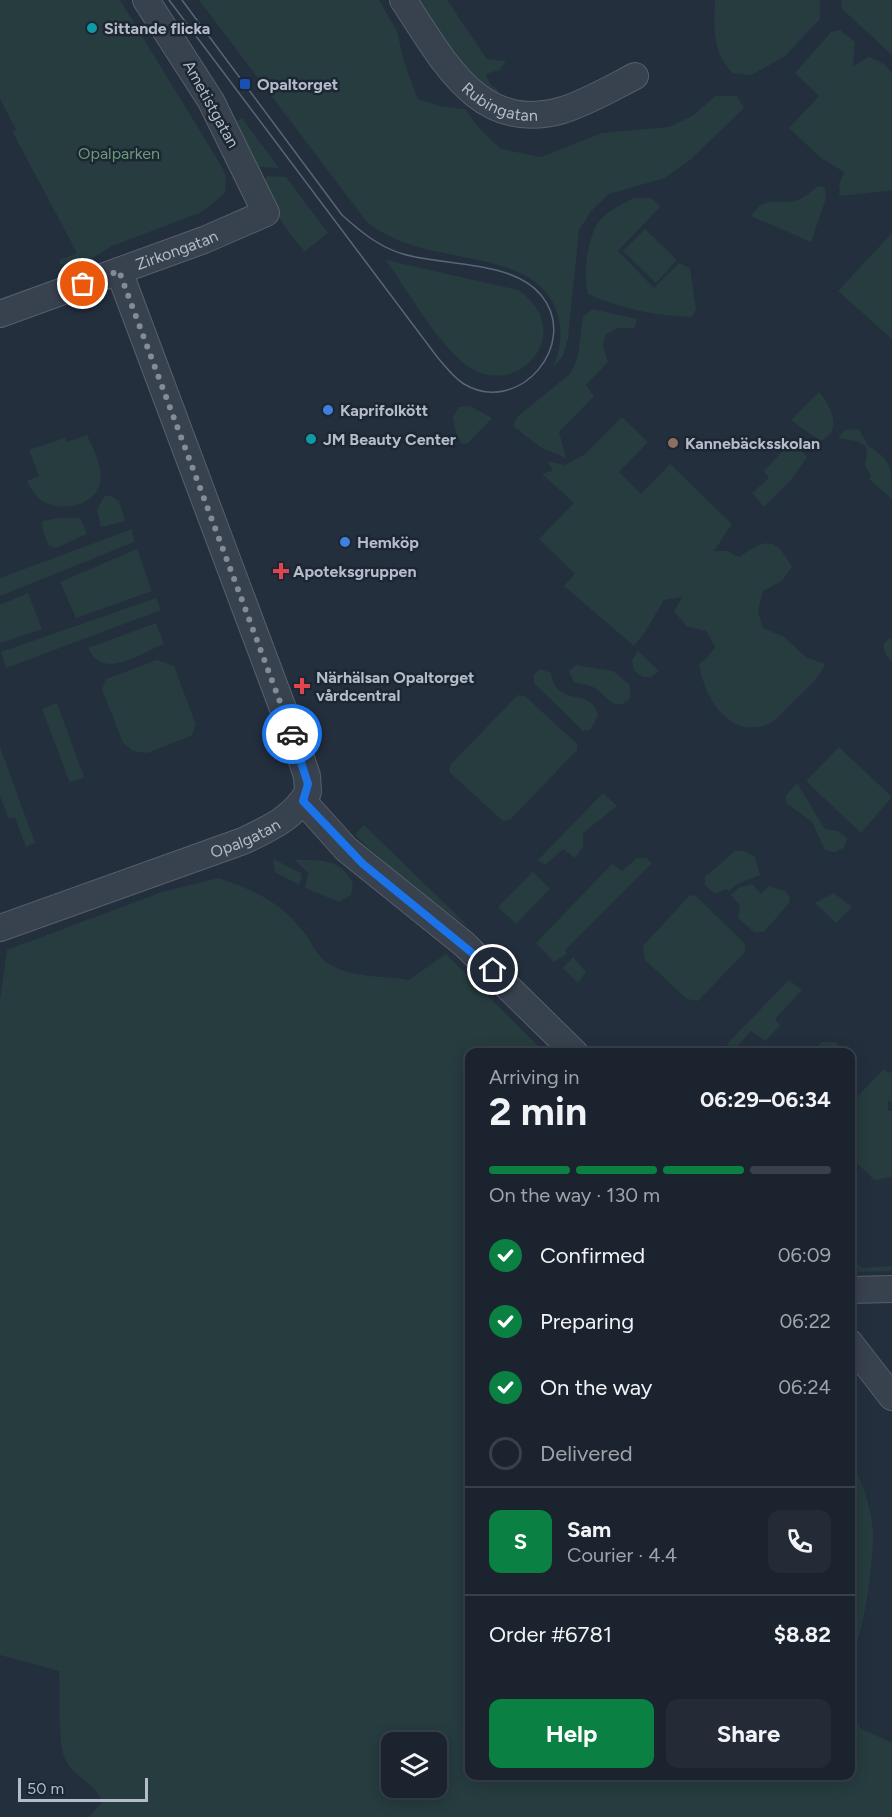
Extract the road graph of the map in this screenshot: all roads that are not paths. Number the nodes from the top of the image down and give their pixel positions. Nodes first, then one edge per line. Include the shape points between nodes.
1 (146, 0) edge
2 (403, 0) edge
3 (635, 76) dead end
4 (266, 213) joint
5 (119, 271) junction
6 (0, 314) edge
7 (303, 801) junction
8 (0, 928) edge
9 (569, 1048) edge
10 (892, 1289) edge
11 (855, 1290) edge
12 (855, 1349) edge
13 (892, 1397) edge

1 - 4 street, Ametistgatan via 211,101
2 - 3 street, Rubingatan via 468,90 511,114 563,110
4 - 5 street, Zirkongatan
5 - 6 street
5 - 7 street, Zirkongatan via 307,776 308,792
7 - 8 street, Opalgatan via 292,814 243,841
7 - 9 street via 346,849 464,944
10 - 11 street
12 - 13 street

